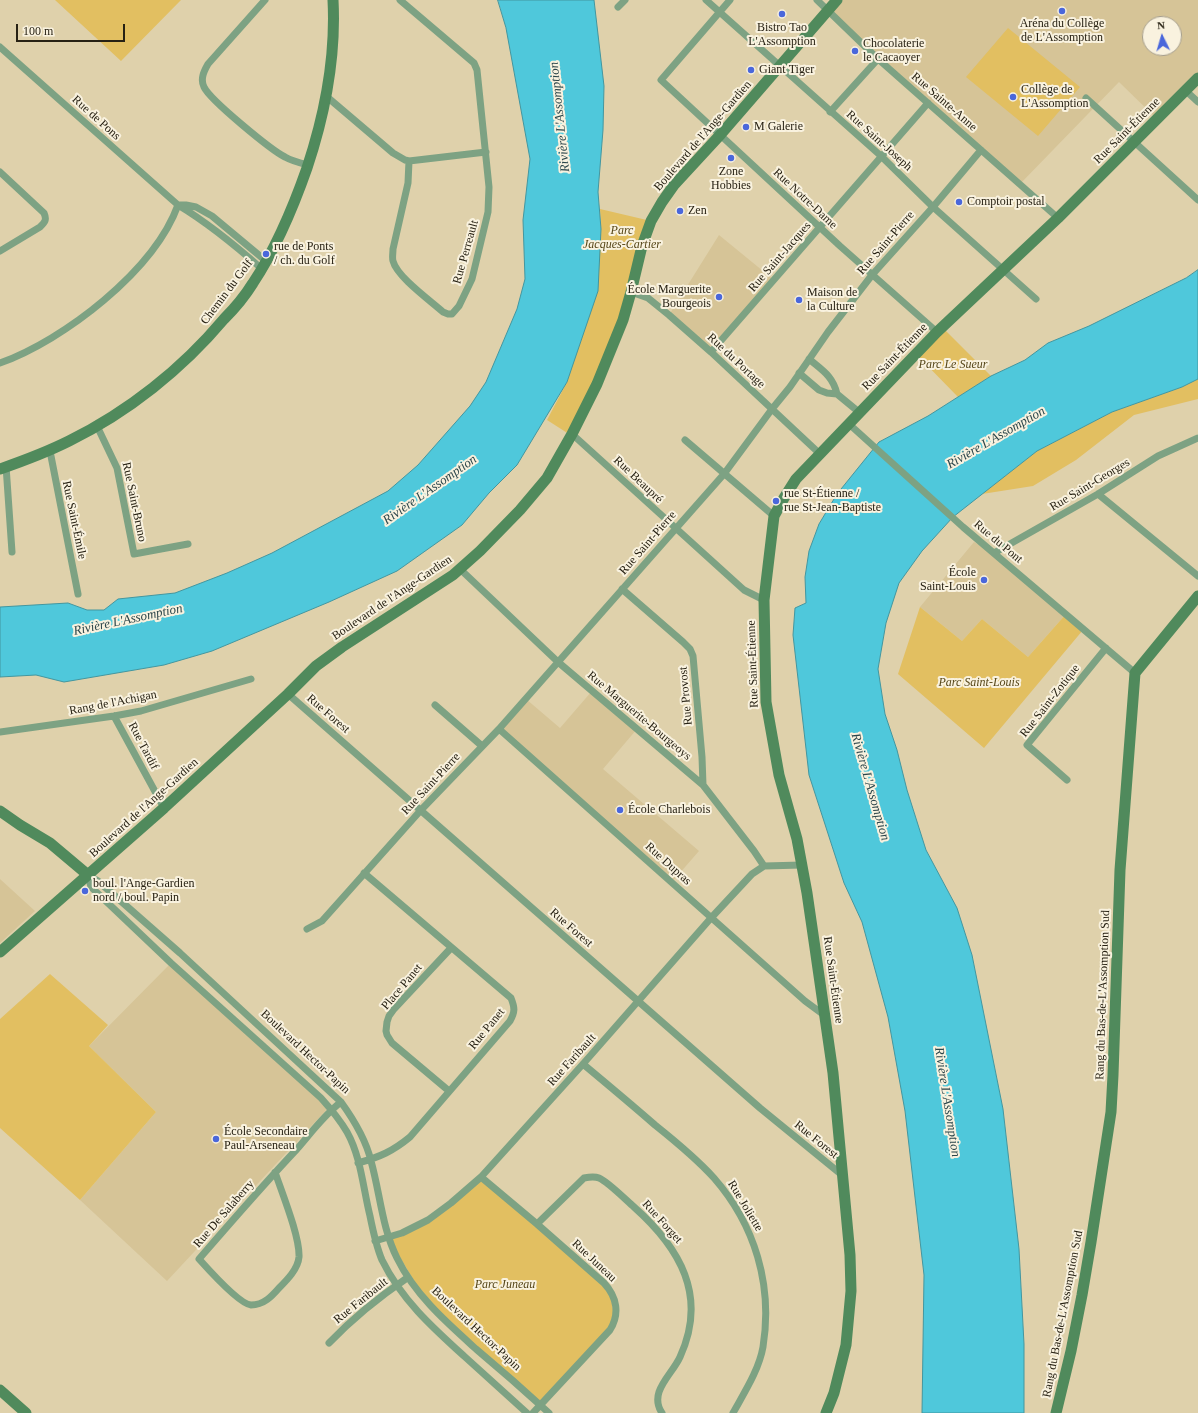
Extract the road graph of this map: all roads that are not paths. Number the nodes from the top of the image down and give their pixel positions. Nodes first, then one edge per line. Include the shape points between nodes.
1 (265, 0) edge
2 (333, 0) edge
3 (400, 0) edge
4 (625, 0) edge
5 (706, 0) edge
6 (730, 0) edge
7 (817, 0) edge
8 (837, 0) edge
9 (618, 7) dead end
10 (829, 10) junction
11 (720, 12) junction
12 (0, 47) edge
13 (878, 59) junction
14 (780, 66) junction
15 (1198, 78) edge
16 (1185, 90) junction
17 (326, 96) junction
18 (1086, 98) dead end
19 (1198, 102) edge
20 (928, 103) junction
21 (830, 112) junction
22 (720, 134) junction
23 (1134, 142) junction
24 (981, 150) junction
25 (486, 152) junction
26 (881, 156) junction
27 (409, 161) junction
28 (308, 165) junction
29 (0, 172) edge
30 (1198, 200) edge
31 (178, 206) junction
32 (933, 207) junction
33 (1058, 218) junction
34 (820, 228) junction
35 (0, 250) edge
36 (264, 265) junction
37 (1003, 269) junction
38 (872, 275) junction
39 (631, 292) junction
40 (1036, 299) dead end
41 (937, 332) junction
42 (711, 352) junction
43 (809, 359) junction
44 (0, 363) edge
45 (799, 374) junction
46 (837, 394) junction
47 (772, 409) junction
48 (860, 413) junction
49 (849, 424) junction
50 (97, 426) junction
51 (572, 434) junction
52 (1198, 438) edge
53 (685, 440) dead end
54 (50, 450) junction
55 (820, 454) junction
56 (3, 468) edge
57 (724, 474) junction
58 (1098, 494) junction
59 (774, 516) junction
60 (675, 529) junction
61 (188, 544) dead end
62 (12, 552) dead end
63 (994, 553) junction
64 (460, 569) junction
65 (1198, 576) edge
66 (622, 589) junction
67 (78, 594) dead end
68 (1198, 596) edge
69 (764, 600) junction
70 (1106, 648) junction
71 (558, 662) junction
72 (1135, 672) junction
73 (251, 679) dead end
74 (288, 694) junction
75 (435, 705) dead end
76 (114, 716) junction
77 (499, 729) junction
78 (0, 732) edge
79 (482, 746) junction
80 (1067, 780) dead end
81 (703, 785) junction
82 (164, 808) junction
83 (421, 810) junction
84 (0, 811) edge
85 (70, 859) junction
86 (103, 862) junction
87 (802, 865) junction
88 (764, 866) junction
89 (364, 873) junction
90 (88, 875) junction
91 (68, 893) junction
92 (711, 918) junction
93 (306, 929) dead end
94 (451, 948) junction
95 (0, 952) edge
96 (180, 953) junction
97 (171, 963) junction
98 (638, 1001) junction
99 (824, 1015) junction
100 (583, 1064) junction
101 (449, 1091) junction
102 (341, 1102) junction
103 (331, 1110) junction
104 (371, 1160) junction
105 (358, 1163) junction
106 (275, 1172) junction
107 (842, 1175) junction
108 (481, 1177) junction
109 (537, 1224) junction
110 (388, 1237) junction
111 (375, 1241) junction
112 (407, 1278) junction
113 (397, 1286) junction
114 (330, 1343) dead end
115 (0, 1390) edge
116 (541, 1405) junction
117 (26, 1413) edge
118 (527, 1413) edge
119 (533, 1413) edge
120 (549, 1413) edge
121 (662, 1413) edge
122 (733, 1413) edge
123 (826, 1413) edge
124 (1056, 1413) edge

1 - 28 street via 208,64 202,75 203,86 211,97 270,148 285,157
2 - 17 street, Chemin du Golf via 332,50
3 - 25 street, Rue Perreault via 474,63 478,75
4 - 9 street
5 - 11 street, Rue Saint-Joseph
6 - 11 street
7 - 10 street, Rue Sainte-Anne
8 - 10 street, Boulevard de l'Ange-Gardien
10 - 13 street, Rue Sainte-Anne
10 - 14 street, Boulevard de l'Ange-Gardien
11 - 14 street, Rue Saint-Joseph
11 - 22 street, Rue Notre-Dame via 661,80
12 - 31 street, Rue de Pons
13 - 20 street, Rue Sainte-Anne
13 - 21 street
14 - 21 street, Rue Saint-Joseph
14 - 22 street, Boulevard de l'Ange-Gardien
15 - 16 street, Rue Saint-Étienne
16 - 19 street
16 - 23 street, Rue Saint-Étienne
17 - 27 street via 393,153
17 - 28 street, Chemin du Golf
18 - 23 street
20 - 24 street, Rue Sainte-Anne
20 - 26 street, Rue Saint-Jacques
21 - 26 street, Rue Saint-Joseph
22 - 34 street, Rue Notre-Dame
22 - 39 street, Boulevard de l'Ange-Gardien via 674,185 651,221
23 - 30 street
23 - 33 street, Rue Saint-Étienne
24 - 32 street, Rue Saint-Pierre
24 - 33 street, Rue Sainte-Anne
25 - 27 street
25 - 27 street, Rue Perreault via 490,201 485,228 472,279 459,306 452,314 443,312 404,277 392,260 408,183
26 - 32 street, Rue Saint-Joseph
26 - 34 street, Rue Saint-Jacques
28 - 36 street, Chemin du Golf via 287,223
29 - 35 street via 44,212 46,218 40,227
31 - 36 street via 196,207 212,216
31 - 44 street via 157,244 141,264 102,302 63,331
32 - 37 street, Rue Saint-Joseph
32 - 38 street, Rue Saint-Pierre
33 - 37 street, Rue Saint-Étienne
34 - 38 street, Rue Notre-Dame
34 - 42 street, Rue Saint-Jacques
36 - 50 street, Chemin du Golf via 236,306 182,364 130,405
37 - 40 street, Rue Saint-Joseph
37 - 41 street, Rue Saint-Étienne
38 - 41 street, Rue Notre-Dame
38 - 43 street, Rue Saint-Pierre
39 - 42 street, Rue du Portage via 648,298
39 - 51 street, Boulevard de l'Ange-Gardien via 623,320 597,384
41 - 48 street, Rue Saint-Étienne
42 - 47 street, Rue du Portage
43 - 45 street, Rue Saint-Pierre
43 - 46 street via 831,377
45 - 46 street via 819,390
45 - 47 street, Rue Saint-Pierre
46 - 48 street
47 - 55 street, Rue du Portage
47 - 57 street, Rue Saint-Pierre
48 - 49 street, Rue Saint-Étienne
49 - 55 street, Rue Saint-Étienne
49 - 63 street, Rue du Pont
50 - 54 street, Chemin du Golf
50 - 61 street, Rue Saint-Bruno via 117,468 134,554
51 - 60 street, Rue Beaupré
51 - 64 street, Boulevard de l'Ange-Gardien via 539,488 497,535
52 - 58 street, Rue Saint-Georges via 1158,456
53 - 57 street
54 - 56 street, Chemin du Golf
54 - 67 street, Rue Saint-Émile
55 - 59 street, Rue Saint-Étienne via 796,480
56 - 62 street
57 - 59 street
57 - 60 street, Rue Saint-Pierre
58 - 63 street, Rue Saint-Georges
58 - 65 street
59 - 69 street, Rue Saint-Étienne
60 - 66 street, Rue Saint-Pierre
60 - 69 street, Rue Beaupré via 744,590
63 - 70 street, Rue du Pont
64 - 71 street, Rue Marguerite-Bourgeoys
64 - 74 street, Boulevard de l'Ange-Gardien via 342,646 316,666
66 - 71 street, Rue Saint-Pierre
66 - 81 street, Rue Provost via 683,642 693,656
68 - 72 street
69 - 87 street, Rue Saint-Étienne via 766,702 779,775
70 - 72 street, Rue du Pont
70 - 80 street, Rue Saint-Zotique via 1027,745
71 - 77 street, Rue Saint-Pierre
71 - 81 street, Rue Marguerite-Bourgeoys
72 - 124 street, Rang du Bas-de-L'Assomption Sud via 1120,870 1110,1112 1092,1242
73 - 76 street, Rang de l'Achigan via 141,711
74 - 82 street, Boulevard de l'Ange-Gardien
74 - 83 street, Rue Forest
75 - 79 street
76 - 78 street, Rang de l'Achigan
76 - 82 street, Rue Tardif
77 - 79 street, Rue Saint-Pierre
77 - 92 street, Rue Dupras
79 - 83 street, Rue Saint-Pierre
81 - 88 street, Rue Marguerite-Bourgeoys
82 - 86 street, Boulevard de l'Ange-Gardien
83 - 89 street, Rue Saint-Pierre
83 - 98 street, Rue Forest
84 - 85 street, Boulevard Hector-Papin via 50,842
85 - 86 street via 89,865
85 - 90 street, Boulevard Hector-Papin
85 - 91 street via 74,866 74,875
86 - 90 street, Boulevard de l'Ange-Gardien
87 - 88 street
87 - 99 street, Rue Saint-Étienne
88 - 92 street, Rue Faribault via 752,874
89 - 93 street, Rue Saint-Pierre via 322,921
89 - 94 street, Rue Panet
90 - 91 street, Boulevard de l'Ange-Gardien
90 - 96 street, Boulevard Hector-Papin
90 - 97 street, Boulevard Hector-Papin via 91,887
91 - 95 street, Boulevard de l'Ange-Gardien
92 - 98 street, Rue Faribault
92 - 99 street, Rue Dupras
94 - 101 street, Rue Panet via 511,998 514,1013 510,1021
94 - 101 street, Place Panet via 394,1009 387,1022 386,1031 392,1044
96 - 97 street
96 - 102 street, Boulevard Hector-Papin
97 - 103 street, Boulevard Hector-Papin via 321,1098
98 - 100 street, Rue Faribault
98 - 107 street, Rue Forest via 760,1108
99 - 107 street, Rue Saint-Étienne via 833,1073
100 - 108 street, Rue Faribault
100 - 122 street, Rue Joliette via 707,1170 734,1206 753,1239 764,1283 765,1331 759,1359
101 - 104 street, Rue Panet via 410,1136 396,1148
102 - 103 street, Rue De Salaberry
102 - 104 street, Boulevard Hector-Papin via 358,1129
103 - 105 street, Boulevard Hector-Papin via 346,1132
103 - 106 street, Rue De Salaberry
104 - 105 street, Rue Panet
104 - 110 street, Boulevard Hector-Papin
105 - 111 street, Boulevard Hector-Papin
106 - 106 street, Rue De Salaberry via 199,1259 240,1300 251,1305 268,1299 285,1282 297,1265 299,1257 293,1226
107 - 123 street, Rue Saint-Étienne via 851,1303 842,1364
108 - 109 street, Rue Juneau
108 - 110 street, Rue Faribault via 428,1220
109 - 116 street, Rue Juneau via 608,1287 615,1300 616,1312 615,1322 610,1330
109 - 121 street, Rue Forget via 584,1178 599,1178 643,1215 669,1244 686,1277 692,1310 683,1350 659,1390 657,1399
110 - 111 street, Rue Faribault
110 - 112 street, Boulevard Hector-Papin
111 - 113 street, Boulevard Hector-Papin via 382,1260
112 - 113 street, Rue Faribault
112 - 116 street, Boulevard Hector-Papin via 439,1315
113 - 114 street, Rue Faribault via 347,1324
113 - 118 street, Boulevard Hector-Papin via 440,1335
115 - 117 street
116 - 119 street, Rue Juneau
116 - 120 street, Boulevard Hector-Papin

